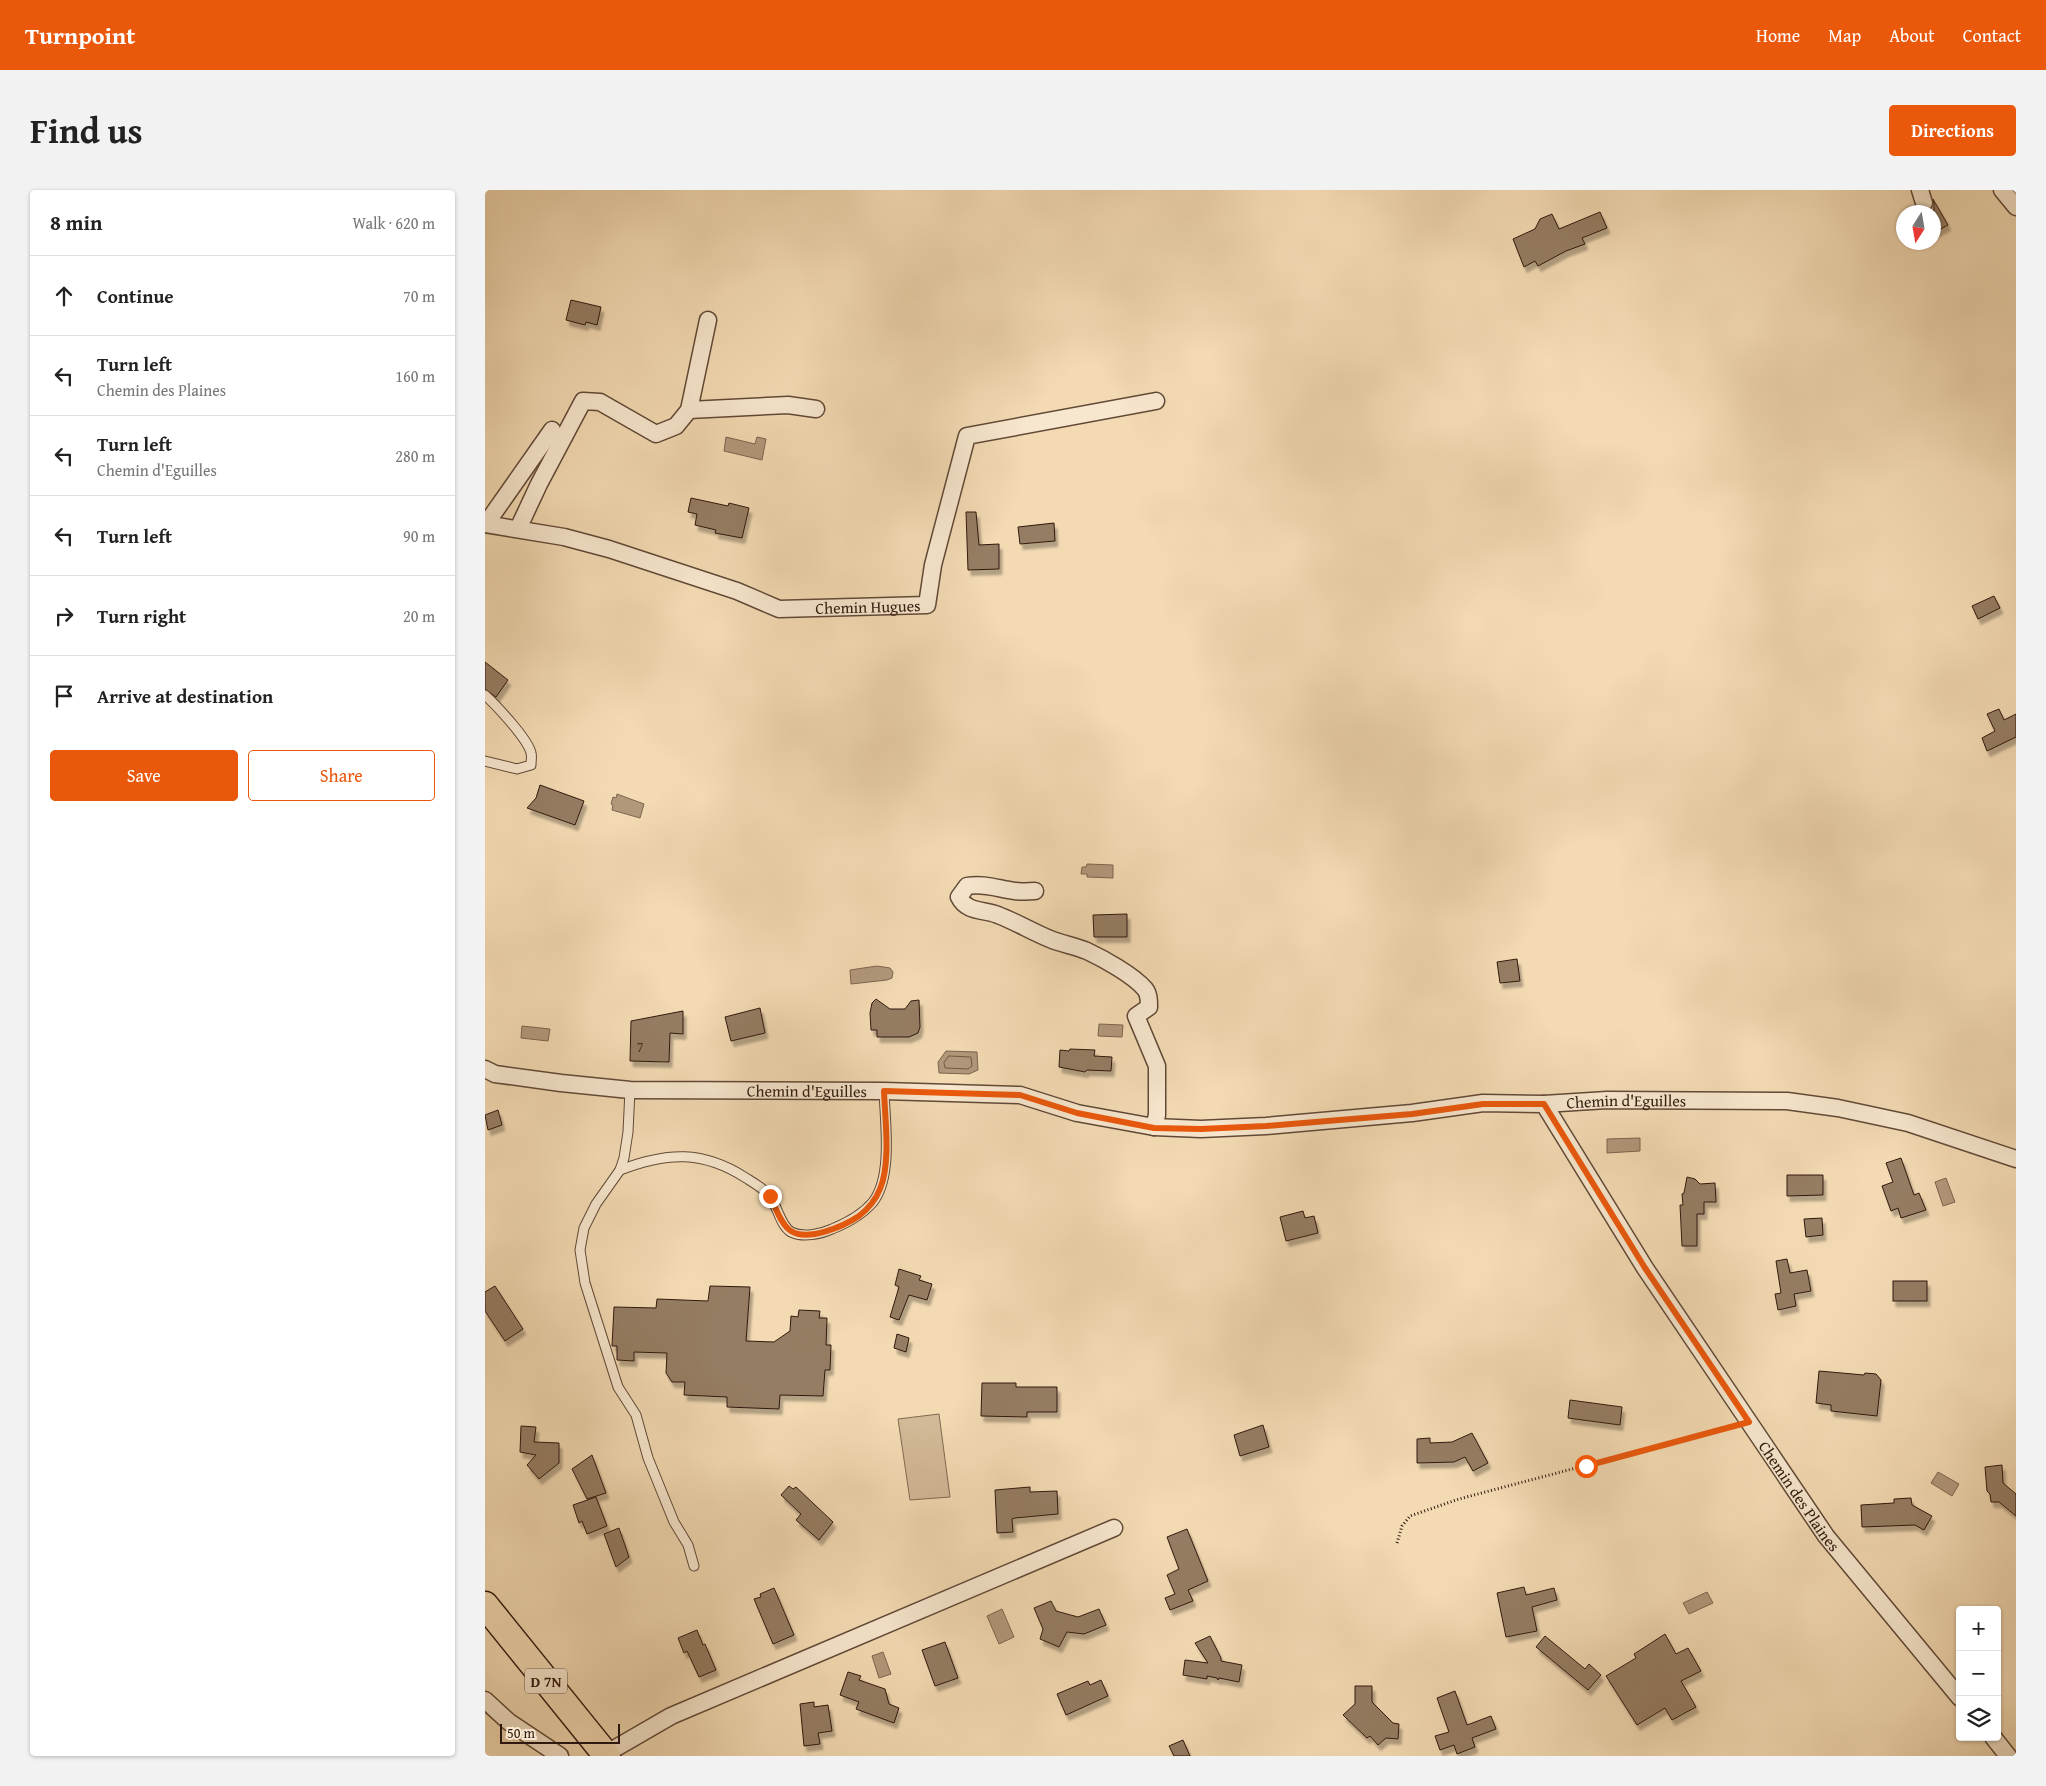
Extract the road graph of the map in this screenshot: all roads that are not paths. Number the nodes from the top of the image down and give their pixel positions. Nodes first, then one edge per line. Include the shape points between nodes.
1 (2002, 190) edge
2 (2016, 207) edge
3 (708, 320) dead end
4 (1156, 401) dead end
5 (816, 409) dead end
6 (689, 410) junction
7 (552, 430) dead end
8 (485, 524) edge
9 (518, 529) junction
10 (485, 695) edge
11 (485, 761) edge
12 (1035, 892) dead end
13 (485, 1069) edge
14 (630, 1090) junction
15 (884, 1091) junction
16 (1544, 1104) junction
17 (1154, 1128) junction
18 (2016, 1159) edge
19 (620, 1170) junction
20 (1114, 1528) dead end
21 (694, 1566) dead end
22 (485, 1605) edge
23 (1958, 1696) edge
24 (485, 1700) edge
25 (1996, 1741) edge
26 (605, 1755) edge
27 (560, 1756) edge
28 (2008, 1756) edge

1 - 2 street
3 - 6 street
4 - 9 street, Chemin Hugues via 967,436 933,565 927,605 779,608 609,549
5 - 6 street via 788,405
6 - 9 street via 676,426 656,434 600,402 583,401
7 - 8 street
8 - 9 street, Chemin Hugues
10 - 11 lane via 519,733 531,752 531,765 517,769
12 - 17 street via 975,884 967,886 959,897 963,905 971,909 987,911 1022,924 1051,940 1087,951 1146,990 1149,1007 1136,1016 1157,1066
13 - 14 street, Chemin d'Eguilles via 495,1074
14 - 15 street, Chemin d'Eguilles
14 - 19 lane via 627,1143
15 - 17 street, Chemin d'Eguilles via 1020,1095 1077,1113
15 - 19 lane via 885,1164 881,1188 859,1216 827,1231 793,1233 786,1228 770,1196 739,1173 701,1157 672,1157
16 - 17 street, Chemin d'Eguilles via 1483,1104 1412,1114 1266,1126
16 - 18 street, Chemin d'Eguilles via 1607,1100 1787,1101 1908,1123
16 - 23 street, Chemin des Plaines via 1645,1268 1825,1536
19 - 21 lane via 584,1228 580,1250 585,1283 618,1387 636,1415 648,1458 674,1522 688,1545
20 - 26 street via 671,1716
22 - 26 main road, D 7N
24 - 27 street via 509,1722
25 - 28 street

